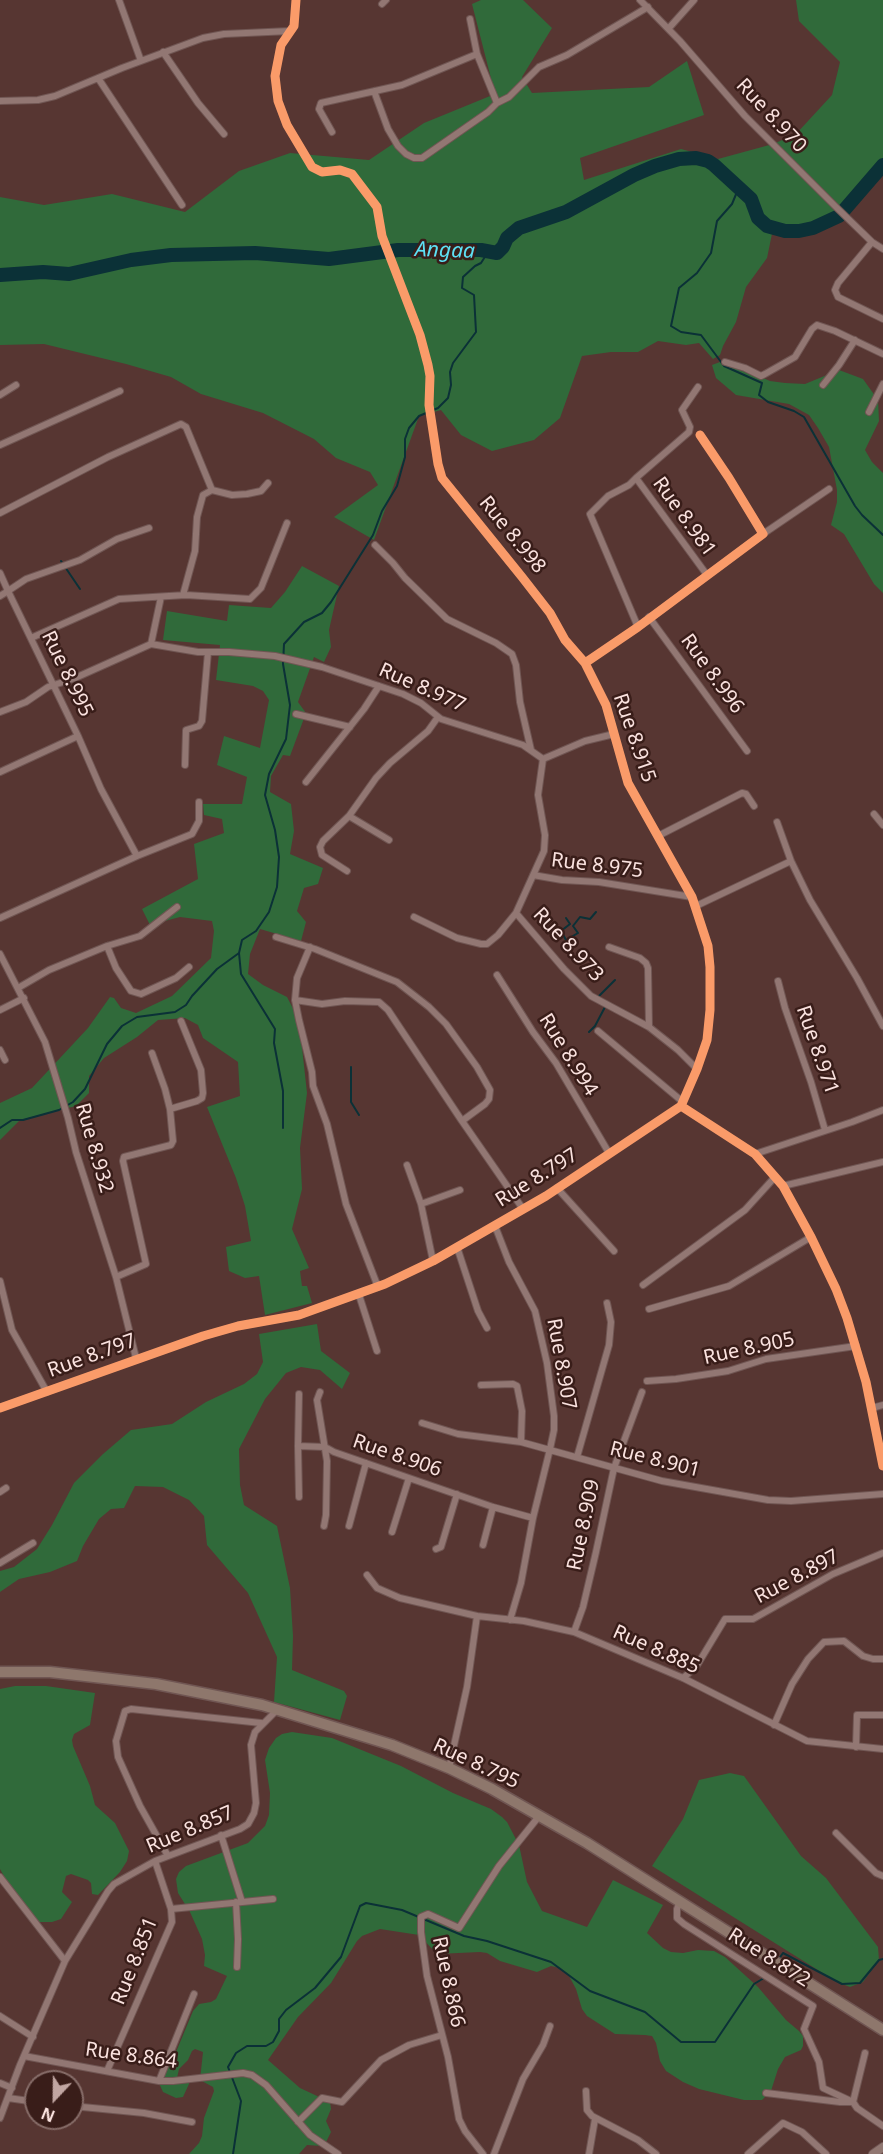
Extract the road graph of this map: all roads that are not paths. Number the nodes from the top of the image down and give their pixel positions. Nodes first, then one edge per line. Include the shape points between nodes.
1 (119, 0) edge
2 (296, 0) edge
3 (640, 0) edge
4 (693, 0) edge
5 (648, 7) junction
6 (470, 19) dead end
7 (669, 28) junction
8 (290, 31) junction
9 (163, 52) junction
10 (477, 54) junction
11 (141, 61) junction
12 (98, 78) junction
13 (374, 91) junction
14 (0, 101) edge
15 (497, 103) junction
16 (332, 132) dead end
17 (224, 134) dead end
18 (182, 205) dead end
19 (872, 242) junction
20 (883, 249) edge
21 (883, 319) edge
22 (855, 340) junction
23 (883, 354) edge
24 (725, 362) dead end
25 (883, 384) edge
26 (16, 385) dead end
27 (823, 385) dead end
28 (698, 387) dead end
29 (120, 391) dead end
30 (0, 394) edge
31 (869, 412) dead end
32 (700, 435) dead end
33 (0, 445) edge
34 (636, 478) junction
35 (268, 483) dead end
36 (829, 489) dead end
37 (212, 490) junction
38 (0, 513) edge
39 (287, 523) dead end
40 (149, 528) dead end
41 (763, 534) junction
42 (375, 545) dead end
43 (0, 573) edge
44 (707, 575) junction
45 (8, 591) junction
46 (183, 595) junction
47 (0, 596) edge
48 (161, 597) junction
49 (650, 617) junction
50 (638, 627) junction
51 (31, 638) junction
52 (151, 644) junction
53 (208, 652) junction
54 (585, 663) junction
55 (52, 685) junction
56 (379, 686) junction
57 (0, 712) edge
58 (296, 714) dead end
59 (438, 717) junction
60 (350, 727) junction
61 (614, 734) junction
62 (78, 736) junction
63 (531, 750) junction
64 (747, 751) dead end
65 (543, 759) junction
66 (185, 765) dead end
67 (0, 772) edge
68 (306, 783) dead end
69 (199, 802) dead end
70 (754, 806) dead end
71 (874, 813) dead end
72 (350, 816) junction
73 (777, 822) dead end
74 (883, 825) edge
75 (658, 836) junction
76 (389, 840) dead end
77 (137, 856) junction
78 (792, 861) junction
79 (346, 871) dead end
80 (533, 875) junction
81 (692, 897) junction
82 (696, 906) junction
83 (177, 907) dead end
84 (516, 913) junction
85 (414, 917) dead end
86 (0, 918) edge
87 (276, 937) dead end
88 (107, 946) junction
89 (309, 947) junction
90 (609, 947) dead end
91 (0, 954) edge
92 (189, 967) dead end
93 (497, 975) dead end
94 (778, 981) dead end
95 (18, 988) junction
96 (24, 998) junction
97 (295, 1000) junction
98 (0, 1010) edge
99 (181, 1020) dead end
100 (883, 1026) edge
101 (648, 1027) junction
102 (598, 1031) dead end
103 (0, 1050) edge
104 (152, 1053) dead end
105 (4, 1060) dead end
106 (698, 1069) junction
107 (682, 1104) junction
108 (170, 1109) junction
109 (883, 1110) edge
110 (462, 1121) junction
111 (825, 1130) junction
112 (609, 1154) junction
113 (755, 1154) junction
114 (883, 1162) edge
115 (407, 1164) dead end
116 (775, 1177) junction
117 (783, 1186) junction
118 (557, 1188) junction
119 (460, 1190) dead end
120 (421, 1204) junction
121 (523, 1209) junction
122 (495, 1226) junction
123 (811, 1237) junction
124 (457, 1247) junction
125 (614, 1251) dead end
126 (433, 1261) junction
127 (116, 1277) junction
128 (0, 1281) edge
129 (643, 1285) dead end
130 (378, 1287) junction
131 (359, 1295) junction
132 (607, 1302) dead end
133 (649, 1309) dead end
134 (487, 1328) dead end
135 (856, 1346) junction
136 (377, 1351) dead end
137 (136, 1358) junction
138 (648, 1381) dead end
139 (481, 1385) dead end
140 (47, 1392) junction
141 (320, 1392) dead end
142 (642, 1392) dead end
143 (298, 1394) dead end
144 (883, 1405) edge
145 (0, 1408) edge
146 (872, 1408) junction
147 (422, 1423) dead end
148 (521, 1442) junction
149 (298, 1446) junction
150 (325, 1447) junction
151 (550, 1449) junction
152 (577, 1457) junction
153 (366, 1463) junction
154 (883, 1466) edge
155 (614, 1468) junction
156 (409, 1478) junction
157 (457, 1494) junction
158 (883, 1494) edge
159 (299, 1497) dead end
160 (493, 1507) junction
161 (533, 1518) junction
162 (324, 1526) dead end
163 (349, 1526) dead end
164 (392, 1532) dead end
165 (33, 1543) dead end
166 (483, 1545) dead end
167 (436, 1549) dead end
168 (883, 1553) edge
169 (0, 1563) edge
170 (367, 1575) dead end
171 (477, 1616) junction
172 (510, 1620) junction
173 (574, 1632) junction
174 (883, 1659) edge
175 (0, 1672) edge
176 (683, 1678) junction
177 (277, 1710) junction
178 (883, 1715) edge
179 (261, 1723) junction
180 (774, 1725) junction
181 (856, 1748) junction
182 (883, 1749) edge
183 (449, 1768) junction
184 (540, 1815) junction
185 (836, 1833) dead end
186 (220, 1835) junction
187 (168, 1856) junction
188 (155, 1862) junction
189 (883, 1876) edge
190 (0, 1877) edge
191 (273, 1899) dead end
192 (680, 1901) junction
193 (239, 1902) junction
194 (171, 1909) junction
195 (65, 1961) junction
196 (237, 1966) dead end
197 (194, 1994) dead end
198 (0, 2016) edge
199 (550, 2026) dead end
200 (883, 2030) edge
201 (442, 2035) junction
202 (33, 2037) junction
203 (865, 2052) dead end
204 (24, 2056) junction
205 (107, 2071) junction
206 (159, 2081) junction
207 (0, 2083) edge
208 (12, 2088) junction
209 (586, 2091) dead end
210 (766, 2093) dead end
211 (8, 2098) junction
212 (24, 2100) edge
213 (853, 2102) junction
214 (84, 2107) edge
215 (0, 2118) edge
216 (595, 2119) junction
217 (192, 2122) dead end
218 (298, 2122) junction
219 (883, 2126) edge
220 (883, 2146) edge
221 (338, 2154) edge
222 (483, 2154) edge
223 (494, 2154) edge
224 (589, 2154) edge
225 (656, 2154) edge
226 (748, 2154) edge
227 (826, 2154) edge
228 (873, 2154) edge

1 - 11 street
2 - 8 street, Rue 8.998 via 296,19
3 - 5 street, Rue 8.970
4 - 7 street
5 - 7 street, Rue 8.970
5 - 15 street via 539,67 509,97
6 - 10 street
7 - 19 street, Rue 8.970 via 745,116
8 - 9 street via 224,34
8 - 54 street, Rue 8.998 via 281,45 275,76 280,109 312,166 322,172 340,170 352,174 377,207 382,236 428,365 429,405 442,478
9 - 11 street
9 - 17 street
10 - 13 street via 402,85
10 - 15 street
11 - 12 street
12 - 14 street via 49,98
12 - 18 street
13 - 15 street via 388,129 406,154 414,158 422,158 438,148
13 - 16 street via 321,103 319,109
19 - 20 street, Rue 8.970
19 - 21 street via 835,290 838,297
22 - 23 street
22 - 24 street via 817,325 795,357 761,376
22 - 27 street
25 - 31 street
26 - 30 street
28 - 34 street, Rue 8.981 via 682,410 688,434
29 - 33 street
32 - 41 street
34 - 44 street, Rue 8.981
34 - 50 street via 608,496 590,514
35 - 37 street via 248,494
36 - 41 street
37 - 38 street via 186,427 181,424
37 - 46 street via 203,495 198,511 195,551
39 - 46 street via 261,588 254,596 244,599
40 - 45 street via 117,539 80,560 26,579
41 - 44 street
42 - 63 street via 447,619 512,654
43 - 45 street, Rue 8.995
44 - 49 street
45 - 47 street
45 - 51 street, Rue 8.995
46 - 48 street
48 - 51 street via 119,599
48 - 52 street
49 - 50 street
49 - 64 street, Rue 8.996
50 - 54 street
51 - 55 street, Rue 8.995
52 - 53 street, Rue 8.977
52 - 55 street via 70,681
53 - 56 street, Rue 8.977 via 290,658
53 - 66 street via 202,721 186,730
54 - 61 street, Rue 8.915 via 606,705
55 - 57 street via 26,702
55 - 62 street, Rue 8.995
56 - 59 street, Rue 8.977 via 413,698
56 - 60 street
58 - 60 street
59 - 63 street, Rue 8.977
59 - 72 street via 376,778
60 - 68 street
61 - 65 street via 585,741
61 - 75 street, Rue 8.915 via 628,783
62 - 67 street, Rue 8.995
62 - 77 street
63 - 65 street, Rue 8.977
65 - 80 street, Rue 8.973 via 538,795 545,840
69 - 77 street via 199,821 192,834
70 - 75 street via 742,793
71 - 74 street
72 - 76 street
72 - 79 street via 320,847 322,855
73 - 78 street
75 - 81 street, Rue 8.915
77 - 86 street
78 - 82 street
78 - 100 street via 810,900
80 - 81 street, Rue 8.975
80 - 84 street, Rue 8.973
81 - 82 street, Rue 8.915
82 - 106 street, Rue 8.915 via 710,967 707,1040
83 - 88 street via 140,936
84 - 85 street via 487,944 457,938
84 - 101 street, Rue 8.973 via 591,996
87 - 89 street
88 - 92 street via 131,991 141,994 176,978
88 - 95 street via 49,970
89 - 97 street via 297,978
89 - 110 street via 397,982 446,1024 490,1090 485,1104
90 - 101 street via 646,963
91 - 95 street, Rue 8.932
93 - 112 street, Rue 8.994 via 556,1063
94 - 111 street, Rue 8.971
95 - 96 street, Rue 8.932
96 - 98 street
96 - 127 street, Rue 8.932 via 45,1042
97 - 110 street via 322,1004 374,1000 384,1005
97 - 130 street via 313,1086 330,1132 346,1204
99 - 108 street via 201,1070 203,1093 196,1101
101 - 106 street, Rue 8.973
102 - 107 street
103 - 105 street
104 - 108 street
106 - 107 street, Rue 8.915
107 - 112 street, Rue 8.797
107 - 113 street
108 - 127 street via 171,1145 124,1157 146,1264
109 - 111 street
110 - 121 street
111 - 113 street
112 - 118 street, Rue 8.797
113 - 116 street
114 - 117 street
115 - 120 street
116 - 117 street
116 - 129 street via 744,1210
117 - 123 street
118 - 121 street, Rue 8.797
118 - 125 street
119 - 120 street
120 - 126 street
121 - 122 street, Rue 8.797
122 - 124 street, Rue 8.797
122 - 151 street, Rue 8.907 via 542,1333 554,1416
123 - 133 street via 729,1286
123 - 135 street via 836,1289
124 - 126 street, Rue 8.797
124 - 134 street
126 - 130 street, Rue 8.797
127 - 137 street, Rue 8.932
128 - 140 street via 12,1330
130 - 131 street, Rue 8.797
131 - 136 street
131 - 137 street, Rue 8.797 via 299,1315 238,1326
132 - 152 street via 611,1322 609,1345
135 - 138 street, Rue 8.905 via 766,1359 728,1371
135 - 146 street
137 - 140 street, Rue 8.797
139 - 148 street via 517,1386 522,1411
140 - 145 street, Rue 8.797
141 - 150 street via 317,1401
142 - 155 street, Rue 8.909
143 - 149 street
144 - 146 street
146 - 154 street
147 - 148 street, Rue 8.901 via 458,1434
148 - 151 street, Rue 8.901
149 - 150 street, Rue 8.906
149 - 159 street
150 - 153 street, Rue 8.906
150 - 162 street
151 - 152 street, Rue 8.901
151 - 161 street, Rue 8.907
152 - 155 street, Rue 8.901
153 - 156 street, Rue 8.906
153 - 163 street
155 - 158 street, Rue 8.901 via 699,1489 768,1500
155 - 173 street, Rue 8.909
156 - 157 street, Rue 8.906
156 - 164 street
157 - 160 street, Rue 8.906
157 - 167 street via 441,1547
160 - 161 street, Rue 8.906
160 - 166 street
161 - 172 street, Rue 8.907
165 - 169 street
168 - 176 street, Rue 8.897 via 833,1574 753,1619 724,1619 700,1661
170 - 171 street, Rue 8.885 via 377,1588 400,1598
171 - 172 street, Rue 8.885
171 - 183 street via 467,1687
172 - 173 street, Rue 8.885
173 - 176 street, Rue 8.885
174 - 180 street via 856,1653 844,1641 824,1642 792,1684
175 - 177 highway, Rue 8.795 via 50,1672 156,1684
176 - 180 street, Rue 8.885
177 - 179 street
177 - 183 highway, Rue 8.795 via 392,1745
178 - 181 street via 857,1715
179 - 186 street, Rue 8.857 via 251,1745 254,1813 248,1824
179 - 187 street via 125,1711 115,1748 140,1806
180 - 181 street, Rue 8.885 via 815,1744
181 - 182 street, Rue 8.885
183 - 184 highway, Rue 8.795
184 - 192 highway, Rue 8.795
184 - 201 street, Rue 8.866 via 459,1928 428,1914 422,1917 423,1952
185 - 189 street
186 - 187 street, Rue 8.857
186 - 193 street
187 - 188 street, Rue 8.857
188 - 194 street, Rue 8.851
188 - 195 street, Rue 8.857 via 108,1891
190 - 195 street
191 - 193 street
192 - 200 highway, Rue 8.795
192 - 213 street, Rue 8.872 via 677,1918 684,1924 813,2006 804,2029 819,2062 823,2088
193 - 194 street
193 - 196 street
194 - 205 street, Rue 8.851 via 172,1922
195 - 202 street, Rue 8.857
197 - 206 street
198 - 202 street
199 - 223 street via 523,2079
201 - 218 street via 409,2045 381,2060 342,2102 322,2098
201 - 222 street, Rue 8.866 via 459,2119
202 - 204 street, Rue 8.857
203 - 213 street
204 - 205 street, Rue 8.864
204 - 208 street, Rue 8.857
205 - 206 street, Rue 8.864
206 - 218 street, Rue 8.864 via 243,2073 261,2079
207 - 208 street
208 - 211 street, Rue 8.857
209 - 216 street via 587,2110
210 - 213 street
211 - 212 street
211 - 215 street, Rue 8.857
213 - 219 street, Rue 8.872
214 - 217 street
216 - 224 street
216 - 225 street via 638,2140
218 - 221 street
220 - 228 main road
226 - 227 street via 783,2123 801,2132

